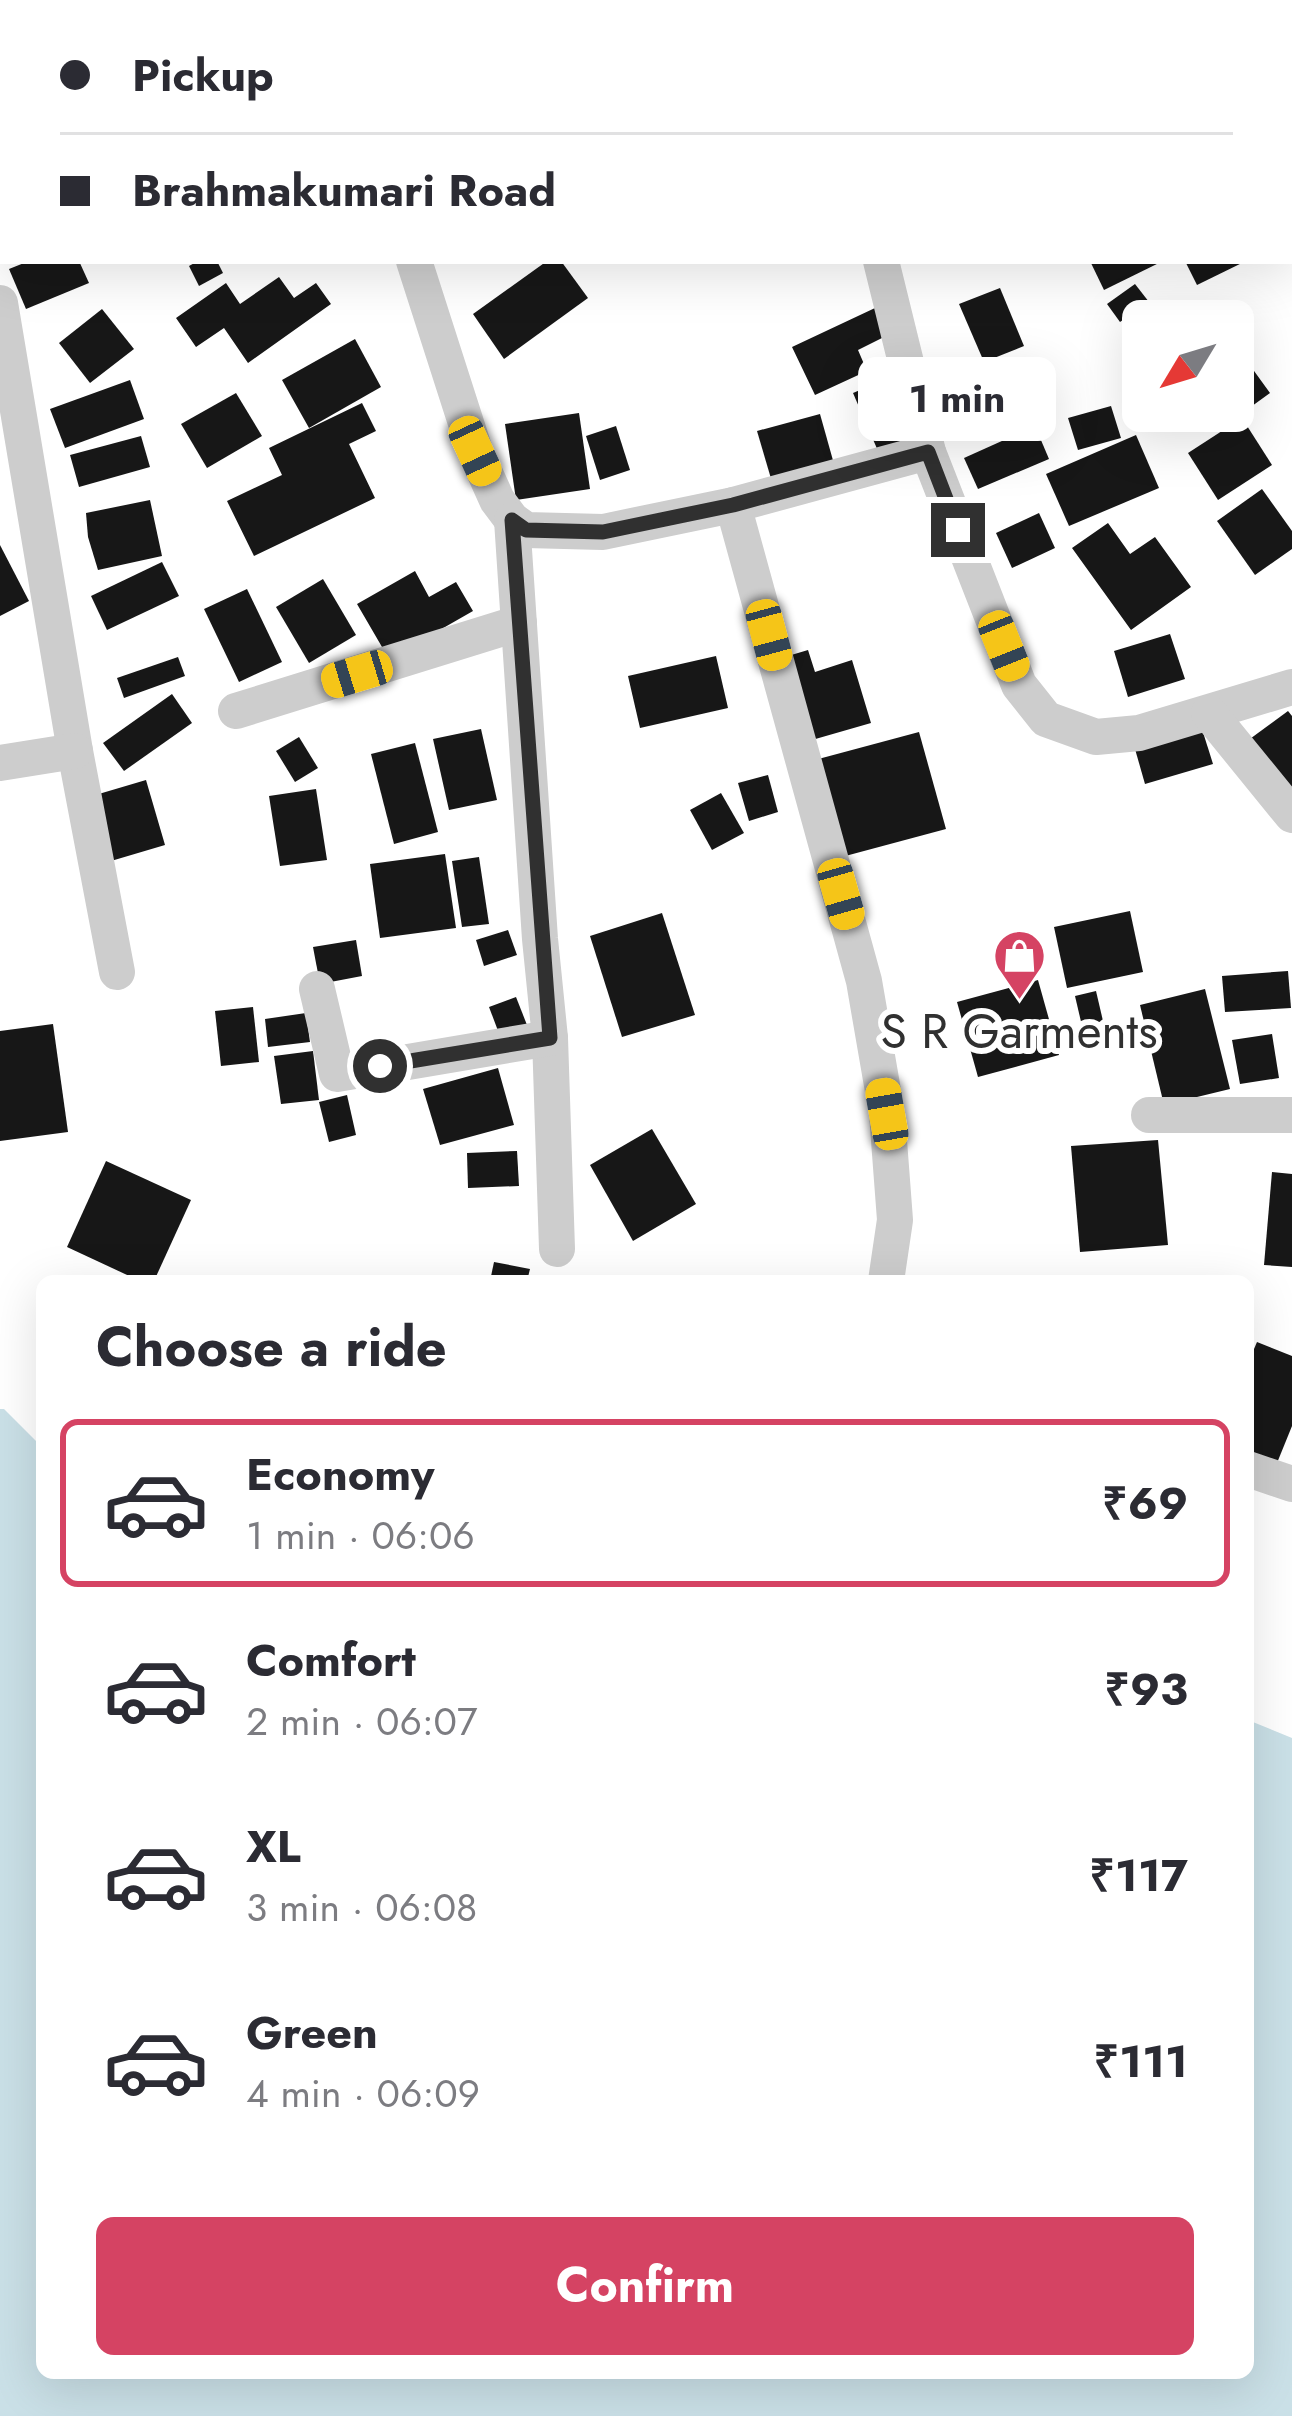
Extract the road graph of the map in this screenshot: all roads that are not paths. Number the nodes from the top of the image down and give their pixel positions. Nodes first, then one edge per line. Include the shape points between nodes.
1 (415, 264) edge
2 (882, 264) edge
3 (0, 303) edge
4 (928, 452) junction
5 (733, 505) junction
6 (512, 520) junction
7 (519, 623) junction
8 (1292, 687) edge
9 (236, 711) dead end
10 (1209, 713) junction
11 (75, 752) junction
12 (0, 763) edge
13 (1292, 815) edge
14 (117, 972) dead end
15 (316, 989) dead end
16 (550, 1038) junction
17 (1149, 1115) dead end
18 (1292, 1115) edge
19 (556, 1249) dead end
20 (887, 1275) edge
21 (1254, 1471) edge
22 (1292, 1484) edge

1 - 6 street via 475,451
2 - 4 street
3 - 11 street
4 - 5 street
4 - 10 street via 1019,685 1046,719 1096,736
5 - 6 street via 603,532 526,530
5 - 20 street via 865,981 895,1220
6 - 7 street
7 - 9 street
7 - 16 street
8 - 10 street
10 - 13 street
11 - 12 street
11 - 14 street
15 - 16 street via 337,1074
16 - 19 street
17 - 18 street
21 - 22 street

